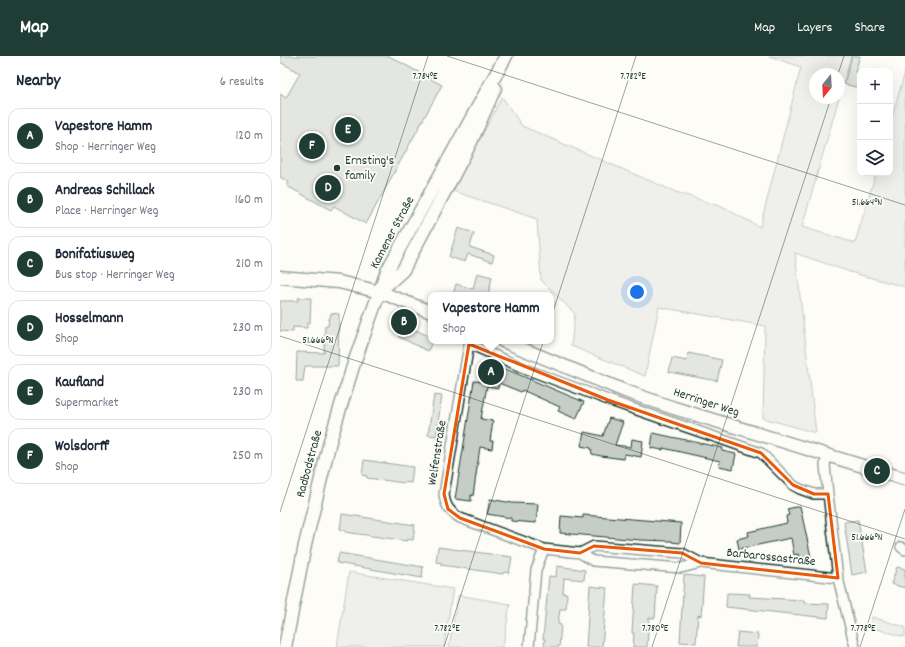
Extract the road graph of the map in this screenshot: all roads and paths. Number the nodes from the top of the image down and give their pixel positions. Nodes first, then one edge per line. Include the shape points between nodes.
1 (506, 56) edge
2 (280, 277) edge
3 (380, 292) junction
4 (428, 311) edge
5 (510, 344) edge
6 (827, 455) junction
7 (905, 479) edge
8 (828, 494) junction
9 (544, 549) junction
10 (580, 553) junction
11 (701, 563) junction
12 (838, 578) junction
13 (285, 647) edge
14 (529, 647) edge
15 (855, 647) edge

1 - 3 main road, Kamener Straße via 393,259
2 - 3 main road via 339,282
3 - 4 main road
3 - 13 main road, Radbodstraße via 355,360 330,441 304,545
5 - 6 main road, Herringer Weg via 632,393
6 - 7 main road, Herringer Weg
6 - 8 street via 825,465
8 - 9 street, Welfenstraße via 814,494 793,485 761,453 528,370 469,344 444,494 446,504 448,509 460,518
8 - 12 street
9 - 10 street, Barbarossastraße
9 - 14 street via 536,570
10 - 11 street, Barbarossastraße via 593,561 681,568
10 - 11 street, Barbarossastraße via 594,546 682,553
11 - 12 street, Barbarossastraße
12 - 15 street

